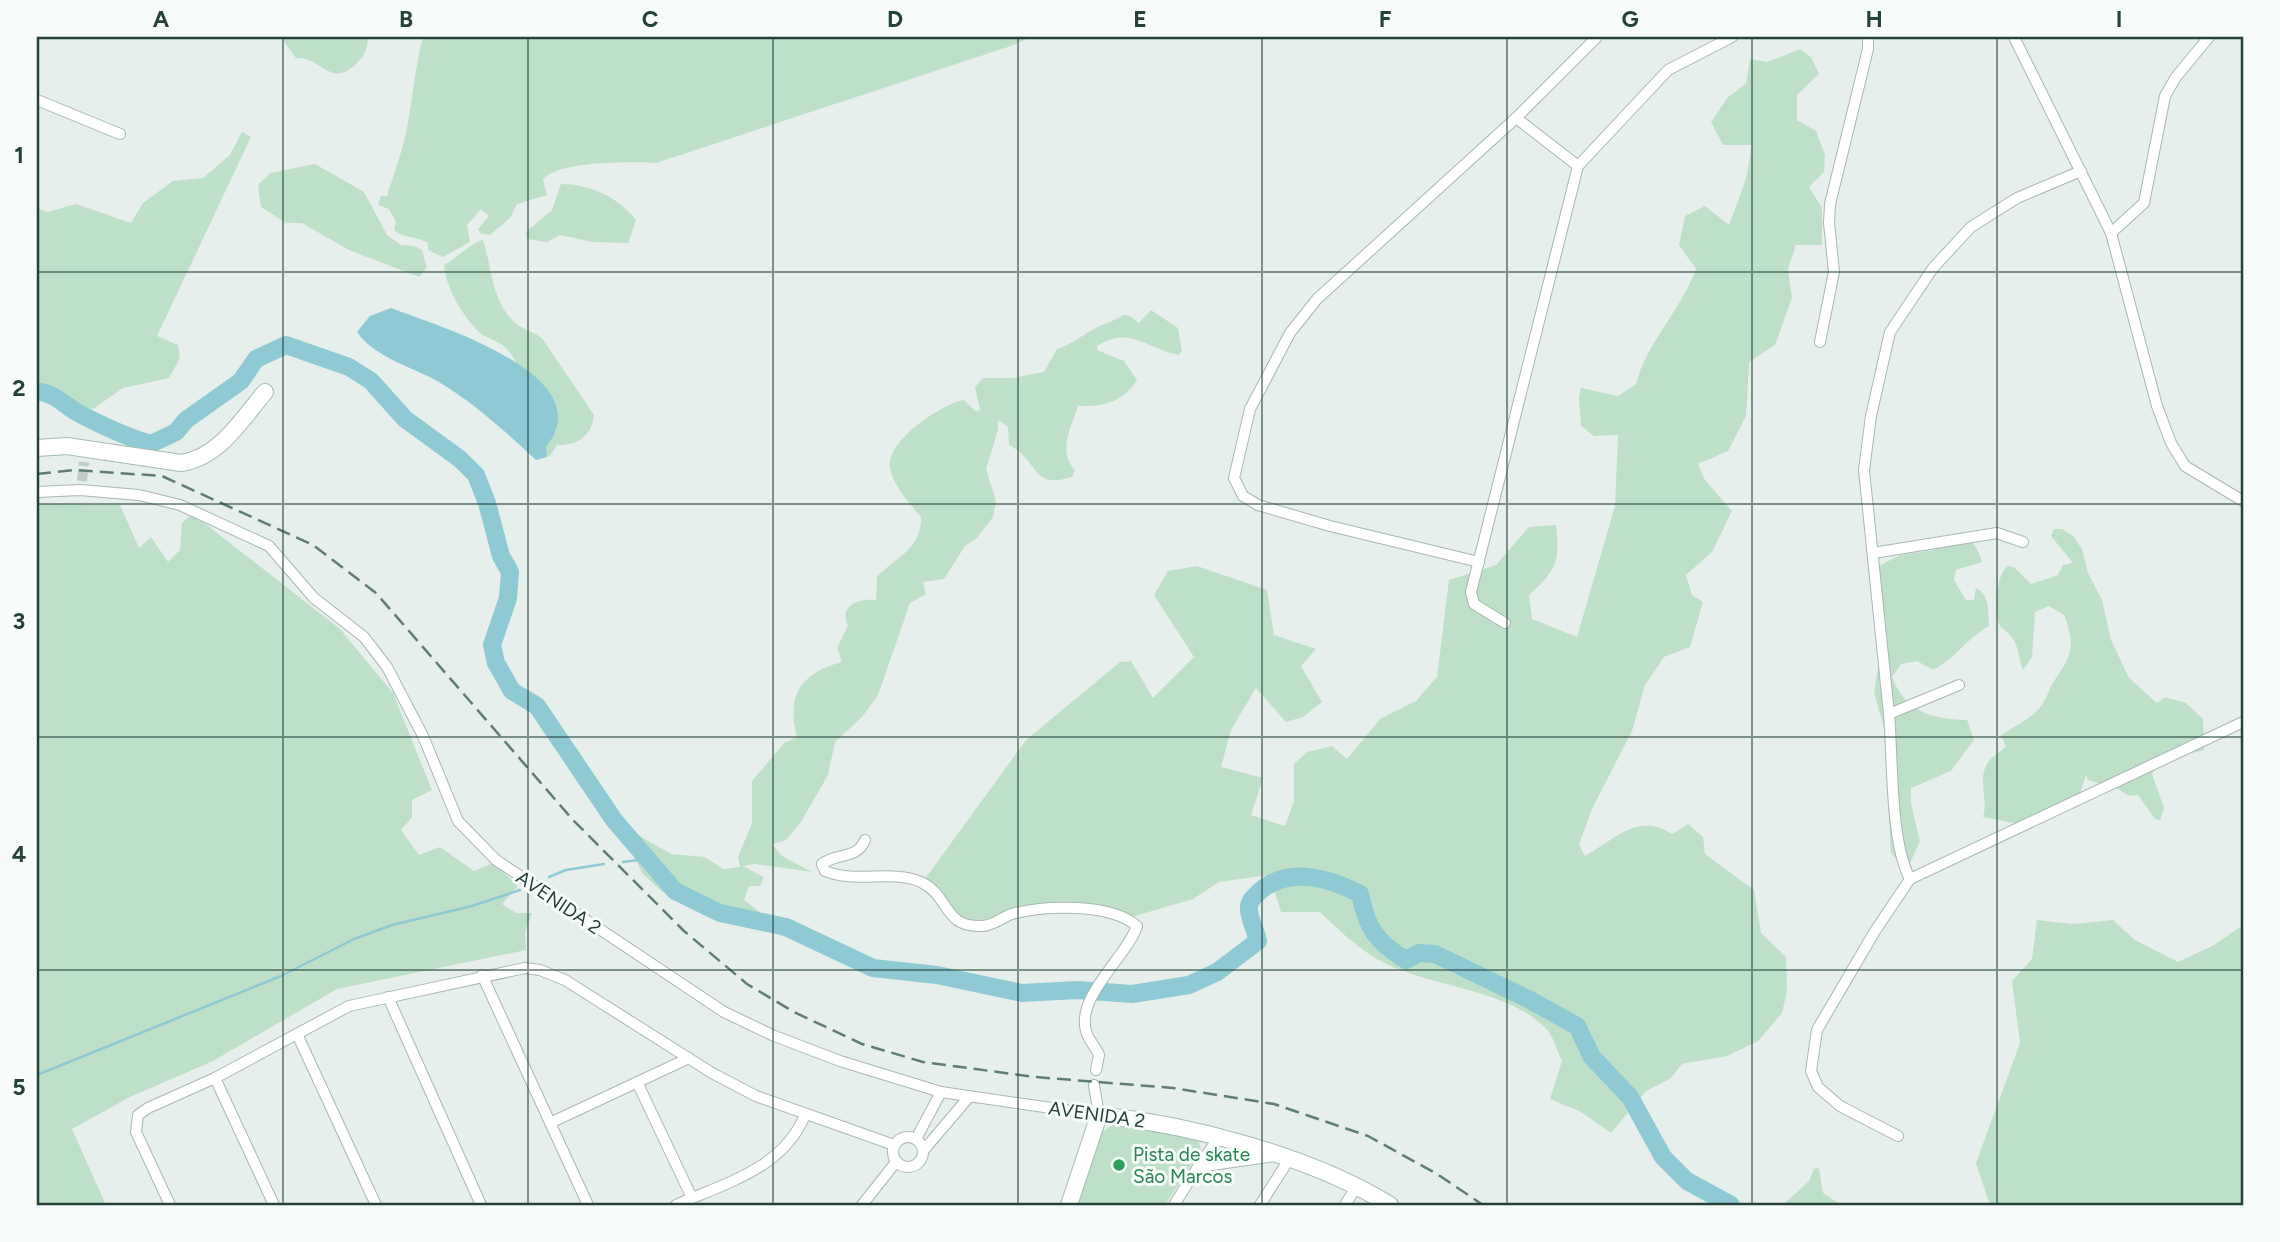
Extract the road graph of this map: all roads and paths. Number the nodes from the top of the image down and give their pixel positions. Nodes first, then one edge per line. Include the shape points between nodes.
1 (1597, 37) edge
2 (1732, 37) edge
3 (1868, 37) edge
4 (2014, 37) edge
5 (2209, 37) edge
6 (37, 100) edge
7 (1516, 118) junction
8 (120, 134) dead end
9 (1578, 166) junction
10 (2081, 171) junction
11 (2111, 233) junction
12 (1821, 342) dead end
13 (265, 392) dead end
14 (37, 448) edge
15 (37, 492) edge
16 (2243, 501) edge
17 (2023, 542) dead end
18 (1873, 553) junction
19 (1479, 562) junction
20 (1505, 623) dead end
21 (1959, 685) dead end
22 (1889, 714) junction
23 (2243, 722) edge
24 (865, 840) dead end
25 (1910, 879) junction
26 (482, 975) junction
27 (388, 997) junction
28 (297, 1034) junction
29 (689, 1058) junction
30 (1096, 1070) dead end
31 (215, 1078) junction
32 (637, 1082) junction
33 (1094, 1085) dead end
34 (941, 1092) junction
35 (969, 1097) junction
36 (805, 1115) junction
37 (1099, 1115) junction
38 (550, 1123) junction
39 (1220, 1136) junction
40 (1898, 1136) dead end
41 (916, 1139) junction
42 (894, 1145) junction
43 (923, 1151) junction
44 (1282, 1159) junction
45 (896, 1162) junction
46 (1198, 1167) junction
47 (1356, 1189) junction
48 (692, 1198) junction
49 (170, 1205) edge
50 (274, 1205) edge
51 (376, 1205) edge
52 (481, 1205) edge
53 (588, 1205) edge
54 (676, 1205) edge
55 (862, 1205) edge
56 (1069, 1205) edge
57 (1174, 1205) edge
58 (1260, 1205) edge
59 (1345, 1205) edge
60 (1390, 1205) edge

1 - 7 street
2 - 9 street via 1668,69
3 - 12 street via 1830,204 1834,272
4 - 10 street
5 - 11 street via 2165,96 2144,203
6 - 8 street
7 - 9 street
7 - 19 street via 1317,299 1290,333 1250,409 1234,478 1243,496 1258,505
9 - 19 street
10 - 11 street
10 - 18 street via 2017,198 1971,227 1933,268 1890,332 1864,470
11 - 16 street via 2171,443 2185,466
13 - 14 street via 222,443 195,461
15 - 34 street, AVENIDA 2 via 81,485 139,495 180,505 269,546 314,598 364,637 387,667 423,736 458,821 496,860 724,1012 840,1061
17 - 18 street via 1997,533
18 - 22 street
19 - 20 street via 1471,599
21 - 22 street
22 - 25 street via 1902,864
23 - 25 street
24 - 30 street via 855,853 829,858 822,864 825,871 922,883 965,926 987,926 1012,914 1063,908 1102,911 1128,918 1138,926 1102,977 1086,1018 1086,1032 1099,1055
25 - 40 street via 1817,1030 1811,1072 1818,1087 1840,1106
26 - 27 street
26 - 29 street via 540,970 587,992
26 - 38 street
27 - 28 street via 348,1006
27 - 52 street
28 - 31 street
28 - 51 street
29 - 32 street
29 - 36 street via 756,1096
31 - 49 street via 138,1115 135,1124
31 - 50 street
32 - 38 street
32 - 48 street
33 - 37 street
34 - 35 street, AVENIDA 2
34 - 41 street
35 - 37 street, AVENIDA 2
35 - 43 street
36 - 42 street
36 - 48 street via 786,1149 769,1163
37 - 39 street, AVENIDA 2
37 - 56 street
38 - 53 street
39 - 44 street, AVENIDA 2
39 - 46 street
41 - 42 street via 905,1137
41 - 43 street
42 - 45 street
43 - 45 street via 913,1166
44 - 46 street
44 - 47 street, AVENIDA 2
44 - 58 street
45 - 55 street
46 - 57 street
47 - 59 street
47 - 60 street, AVENIDA 2
48 - 54 street

